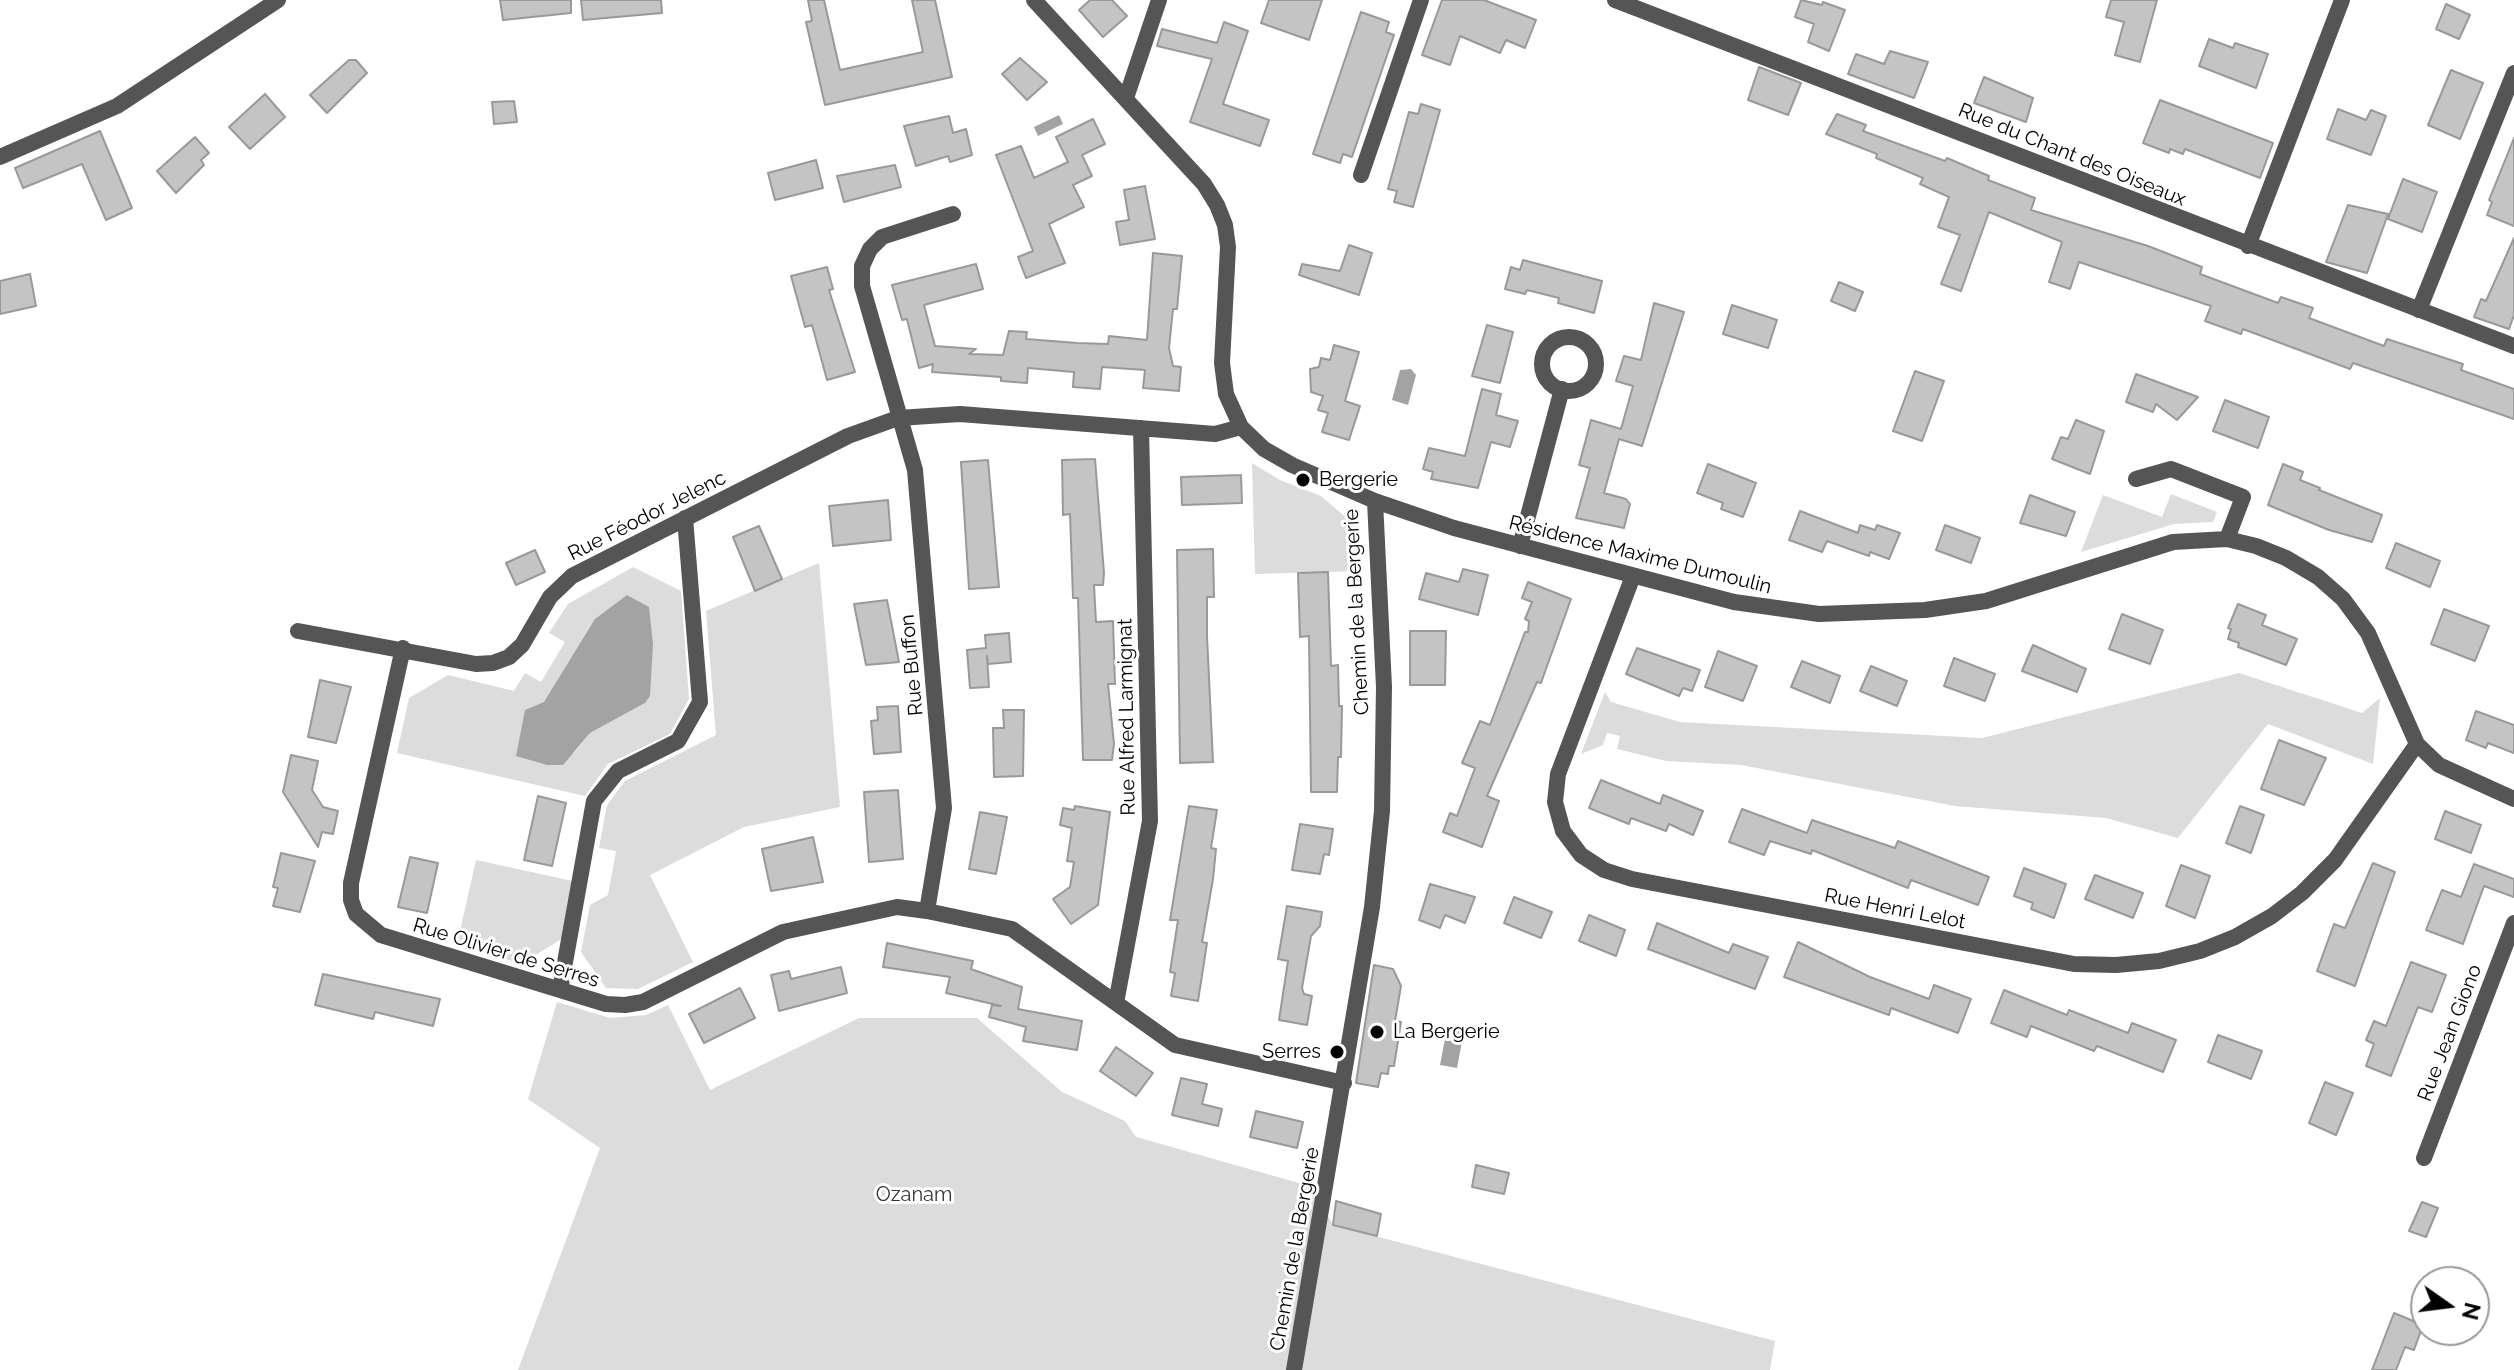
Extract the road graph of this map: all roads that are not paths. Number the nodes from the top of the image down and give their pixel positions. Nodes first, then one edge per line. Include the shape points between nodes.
1 (278, 0) edge
2 (1034, 0) edge
3 (1159, 0) edge
4 (1421, 0) edge
5 (1615, 0) edge
6 (2342, 0) edge
7 (2514, 73) edge
8 (1126, 98) junction
9 (0, 157) edge
10 (1361, 175) dead end
11 (953, 214) dead end
12 (2248, 246) junction
13 (2419, 310) junction
14 (2514, 346) edge
15 (1562, 389) dead end
16 (898, 418) junction
17 (1241, 427) junction
18 (1141, 428) junction
19 (2136, 479) dead end
20 (1375, 501) junction
21 (685, 518) junction
22 (2227, 539) junction
23 (1520, 546) junction
24 (1633, 576) junction
25 (298, 631) dead end
26 (403, 648) junction
27 (2417, 744) junction
28 (2514, 799) edge
29 (927, 911) junction
30 (2514, 923) edge
31 (560, 990) junction
32 (1116, 1003) junction
33 (1344, 1083) junction
34 (2424, 1158) dead end
35 (1294, 1370) edge

1 - 9 street via 117,106
2 - 8 street, Chemin de la Bergerie
3 - 8 street
4 - 10 street
5 - 12 street, Rue du Chant des Oiseaux
6 - 12 street
7 - 13 street
8 - 17 street, Chemin de la Bergerie via 1204,184 1225,225 1222,363 1226,394
11 - 16 street via 882,237 862,266 862,286
12 - 13 street, Rue du Chant des Oiseaux
13 - 14 street, Rue du Chant des Oiseaux
15 - 23 street
16 - 18 street, Rue Féodor Jelenc via 960,414
16 - 21 street, Rue Féodor Jelenc via 848,436
16 - 29 street, Rue Buffon via 915,470 944,808
17 - 18 street, Rue Féodor Jelenc via 1215,434
17 - 20 street, Chemin de la Bergerie via 1282,460
18 - 32 street, Rue Alfred Larmignat via 1150,821
19 - 22 street via 2171,469 2243,497
20 - 23 street, Résidence Maxime Dumoulin
20 - 33 street, Chemin de la Bergerie via 1384,687 1382,811
21 - 26 street, Rue Féodor Jelenc via 560,586 509,657 476,664
21 - 31 street via 700,702 678,741 618,771 594,801
22 - 24 street, Résidence Maxime Dumoulin via 2173,542 1986,601 1874,614 1776,609
22 - 27 street, Résidence Maxime Dumoulin via 2286,558 2343,599 2368,633
23 - 24 street, Résidence Maxime Dumoulin
24 - 27 street, Rue Henri Lelot via 1558,774 1555,802 1563,831 1581,855 1632,879 2074,964 2159,961 2235,937 2302,893 2335,860
25 - 26 street, Rue Féodor Jelenc
26 - 31 street, Rue Olivier de Serres via 351,883 356,914 381,935
27 - 28 street, Résidence Maxime Dumoulin via 2439,765
29 - 31 street, Rue Olivier de Serres via 897,907 783,932 643,1002 606,1004
29 - 32 street, Rue Olivier de Serres via 1012,929
30 - 34 street, Rue Jean Giono
32 - 33 street, Rue Olivier de Serres via 1175,1045
33 - 35 street, Chemin de la Bergerie

